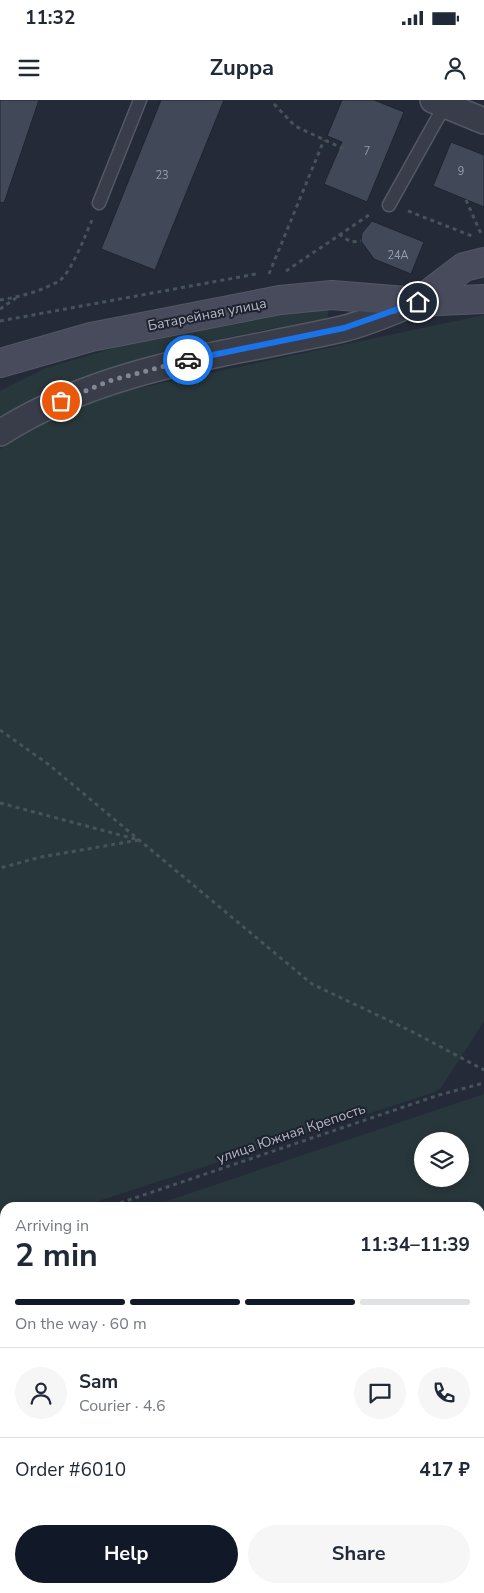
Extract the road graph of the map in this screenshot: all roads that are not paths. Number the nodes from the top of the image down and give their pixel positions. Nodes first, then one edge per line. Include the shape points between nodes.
1 (140, 100) edge
2 (442, 102) edge
3 (484, 121) edge
4 (99, 203) road end
5 (389, 205) road end
6 (484, 262) edge
7 (484, 299) edge
8 (418, 302) junction
9 (1, 363) edge
10 (0, 433) edge

1 - 4 lane
2 - 3 street
2 - 5 lane
6 - 8 street, Батарейная улица via 464,267
7 - 8 street, Батарейная улица
8 - 9 street, Батарейная улица via 332,295 280,300 91,337
8 - 10 street, Батарейная улица via 344,328 211,354 112,380 27,416

